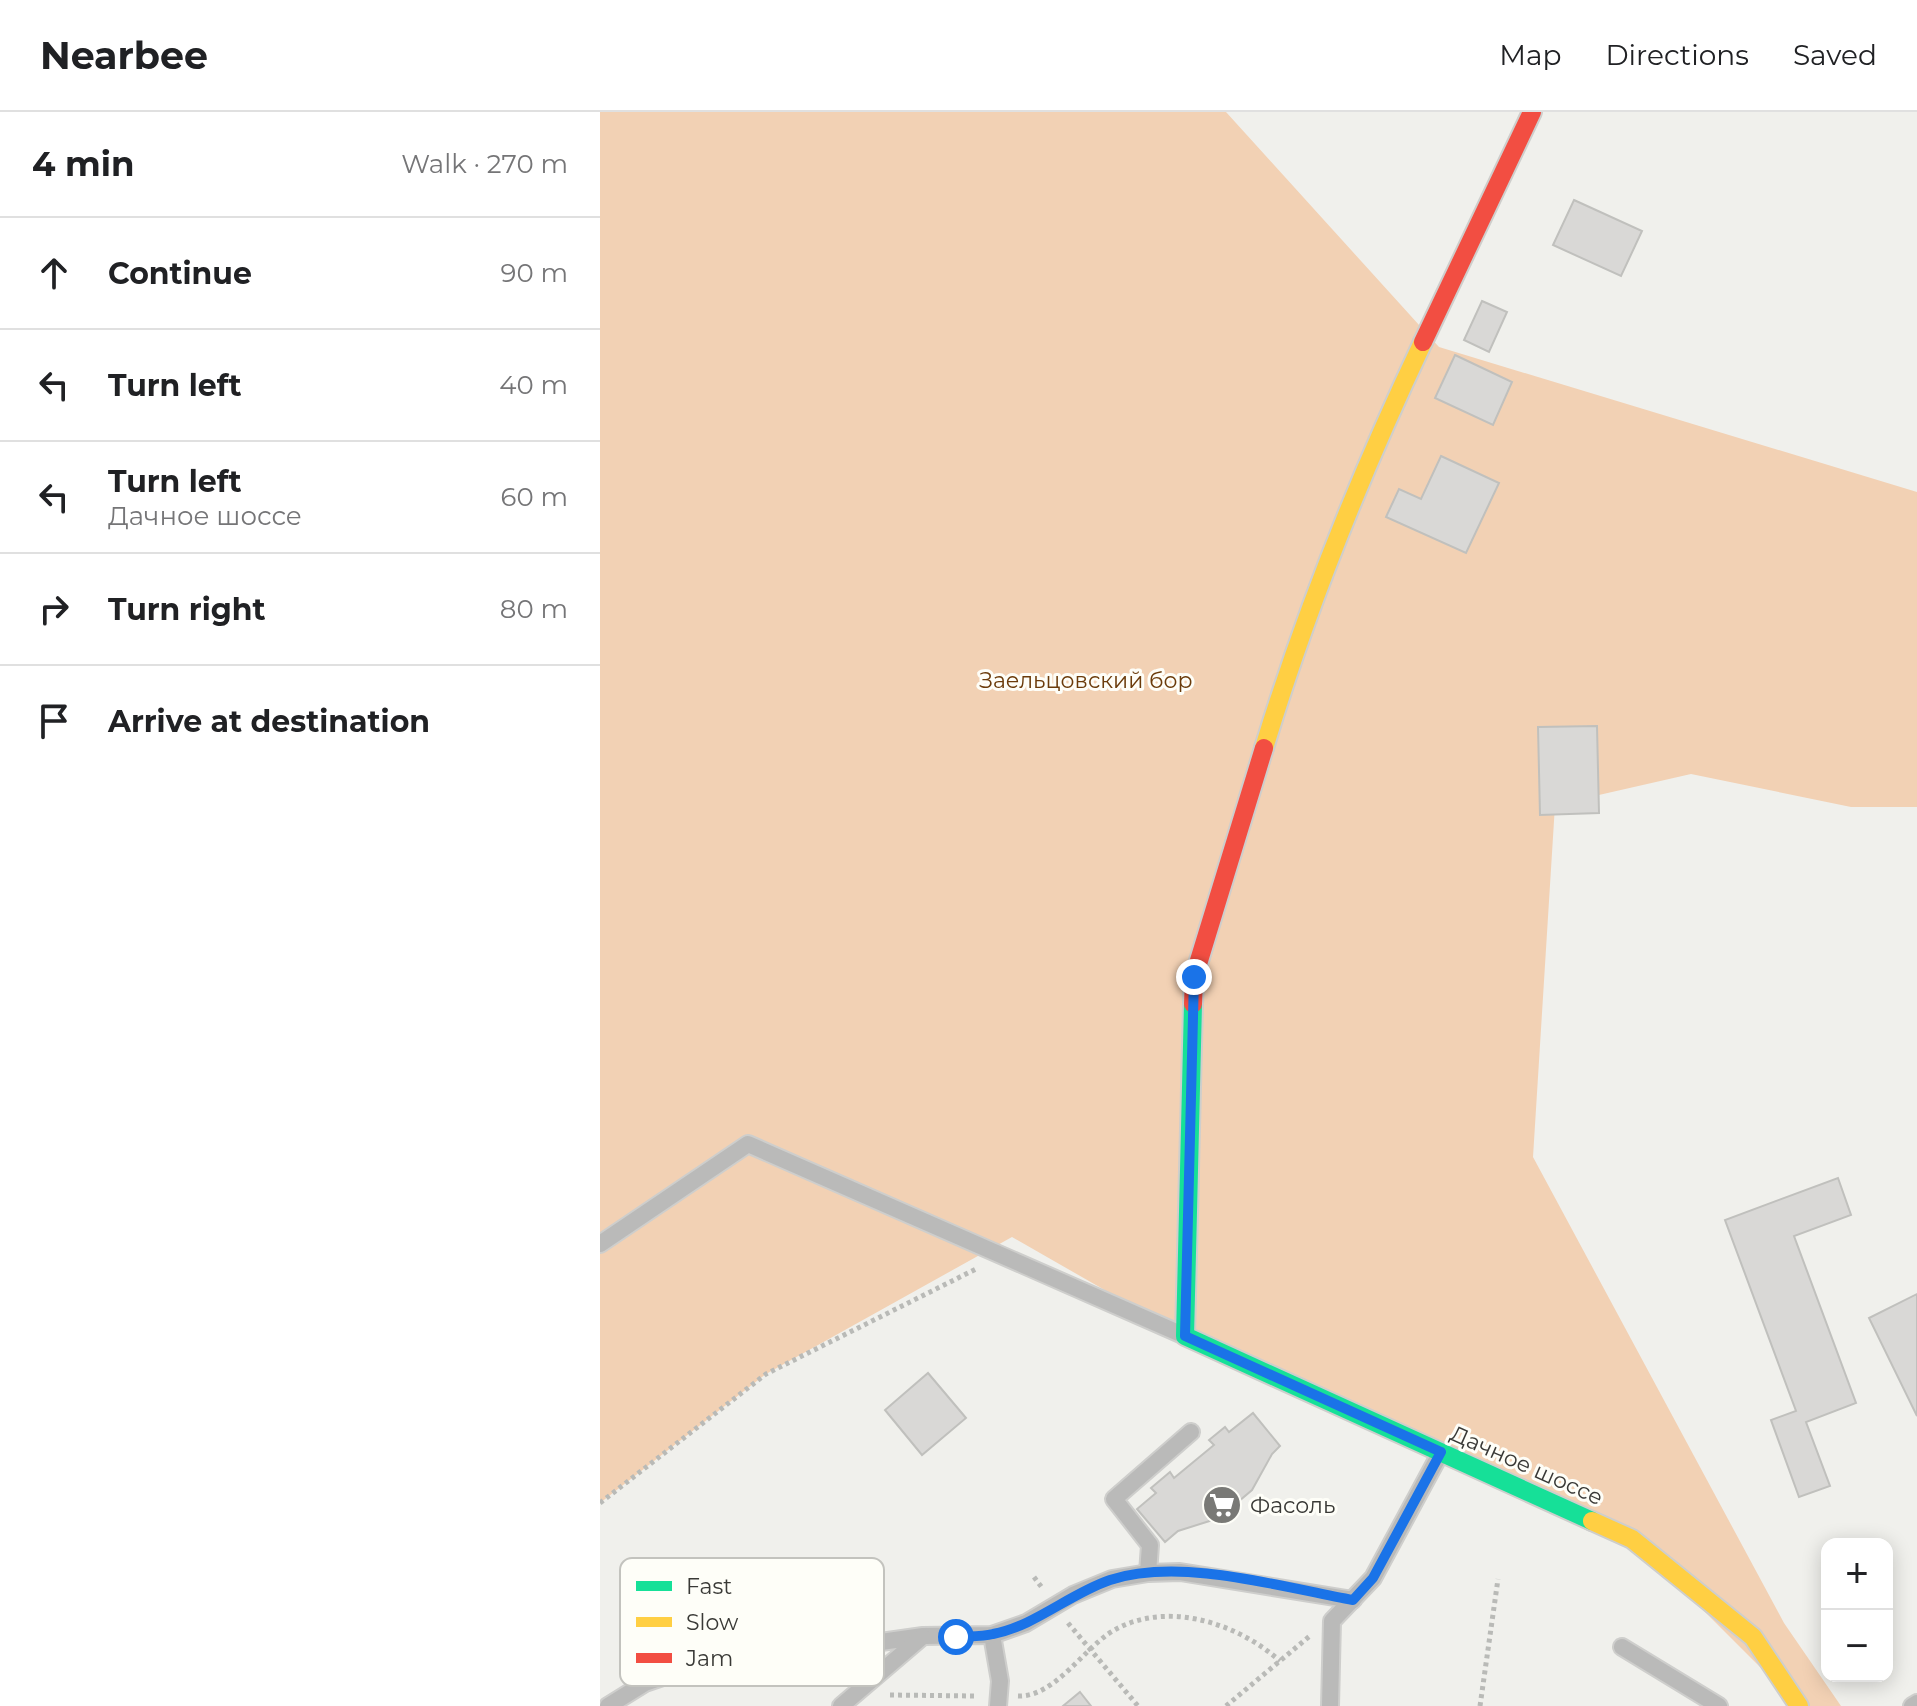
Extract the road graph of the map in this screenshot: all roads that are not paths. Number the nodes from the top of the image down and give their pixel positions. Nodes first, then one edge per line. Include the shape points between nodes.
1 (1532, 112) edge
2 (600, 1244) edge
3 (1185, 1336) junction
4 (1191, 1432) dead end
5 (1441, 1452) junction
6 (1148, 1573) junction
7 (1353, 1600) junction
8 (992, 1635) junction
9 (923, 1636) junction
10 (884, 1642) edge
11 (1622, 1647) dead end
12 (884, 1669) edge
13 (640, 1686) edge
14 (864, 1686) edge
15 (847, 1700) edge
16 (999, 1701) edge
17 (608, 1706) edge
18 (1330, 1706) edge
19 (1719, 1706) edge
20 (1799, 1706) edge

1 - 3 street via 1389,413 1283,686 1194,977
2 - 3 lane via 748,1144
3 - 5 street, Дачное шоссе
4 - 6 lane via 1114,1499 1150,1545
5 - 7 lane via 1373,1578
5 - 20 street, Дачное шоссе via 1632,1539 1753,1637
6 - 7 lane via 1180,1572
6 - 8 lane via 1112,1579
7 - 18 lane via 1338,1612 1329,1631
8 - 9 lane
8 - 16 lane
9 - 10 lane
9 - 12 lane
11 - 19 lane
13 - 17 lane
14 - 15 lane

